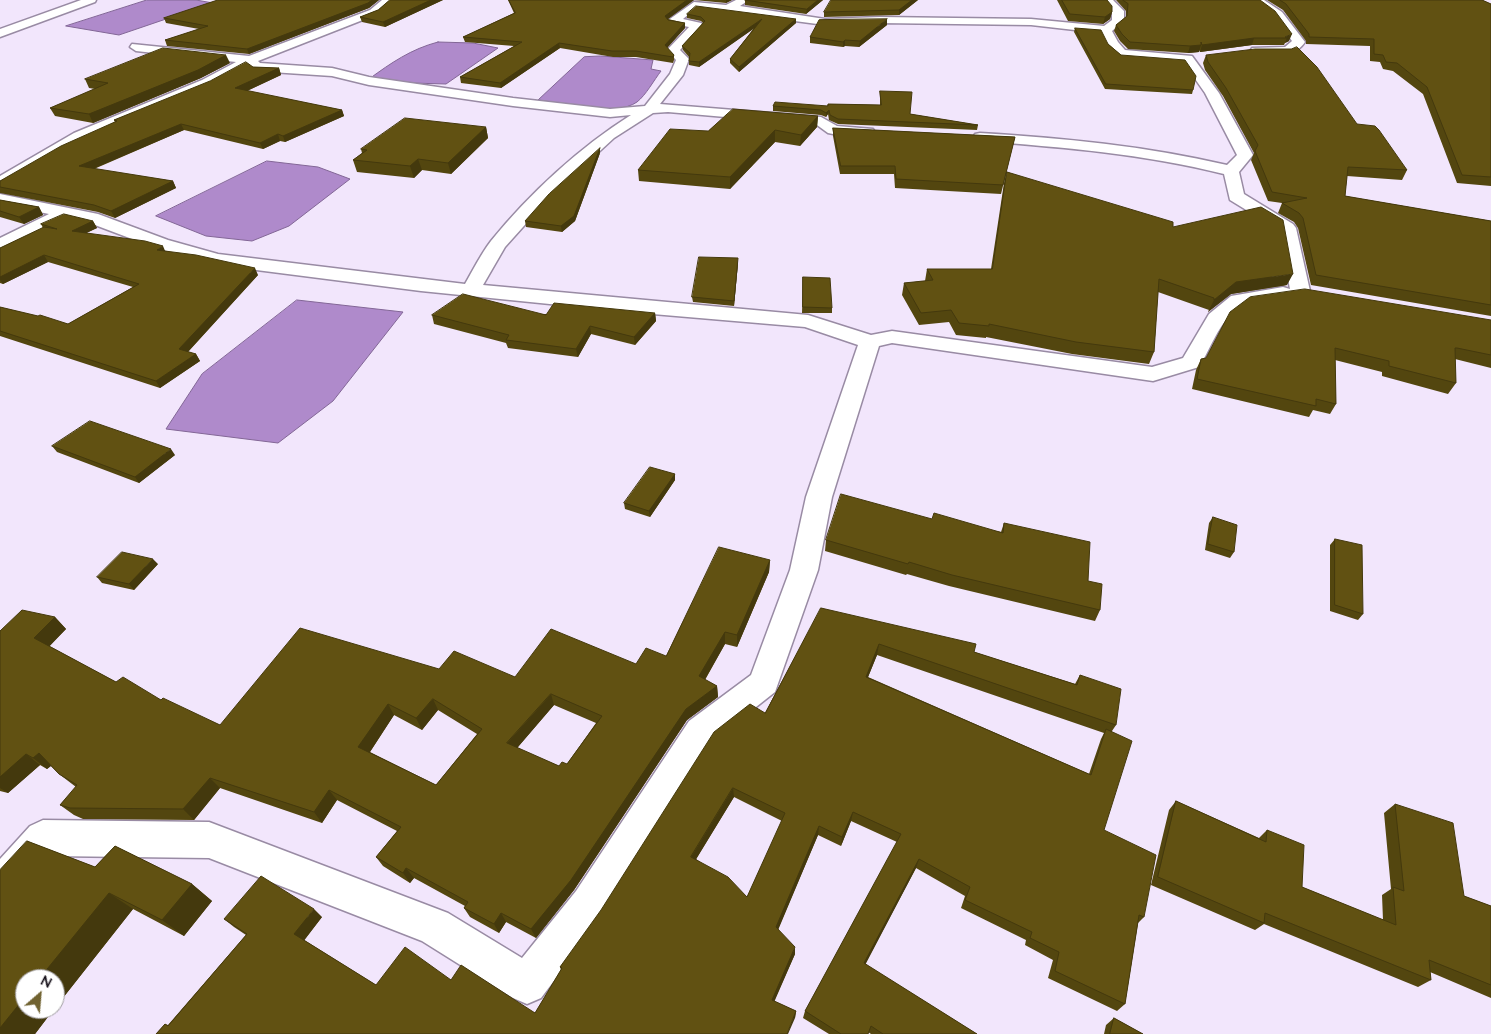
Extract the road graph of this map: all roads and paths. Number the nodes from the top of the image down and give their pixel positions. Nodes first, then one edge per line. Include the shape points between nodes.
1 (90, 0) edge
2 (390, 0) edge
3 (744, 0) edge
4 (1107, 0) edge
5 (1257, 0) edge
6 (728, 8) junction
7 (1106, 30) junction
8 (0, 33) edge
9 (136, 47) dead end
10 (1244, 52) edge
11 (1203, 57) edge
12 (1188, 59) junction
13 (250, 60) junction
14 (648, 111) junction
15 (882, 132) edge
16 (965, 136) edge
17 (1231, 171) junction
18 (0, 183) edge
19 (0, 199) edge
20 (65, 213) junction
21 (0, 245) edge
22 (471, 290) junction
23 (870, 342) junction
24 (0, 886) edge

1 - 8 street
2 - 13 street via 374,12
3 - 6 street
4 - 7 street via 1118,11 1118,21
5 - 10 street via 1278,14 1299,42 1288,51
6 - 7 street via 825,22 1031,22
6 - 14 street via 694,5 673,21 697,26 673,50 683,59 676,76
7 - 12 street via 1110,42 1124,55
9 - 13 street
11 - 12 street
12 - 17 street via 1216,98 1245,154
13 - 14 street via 256,67 332,72 369,82 513,102 610,113
13 - 18 street via 207,83 79,136
14 - 15 street via 668,108 821,121 833,130
14 - 22 street via 609,135 543,194 497,245
16 - 17 street via 1068,143 1183,158
17 - 23 street via 1236,196 1287,228 1310,293 1238,300 1216,318 1191,362 1153,374 892,337
19 - 20 street
20 - 21 street
20 - 22 street via 92,218 162,244 217,259
22 - 23 street via 808,321
23 - 24 street via 819,496 804,570 764,683 701,731 589,904 528,984 434,927 209,840 43,838

